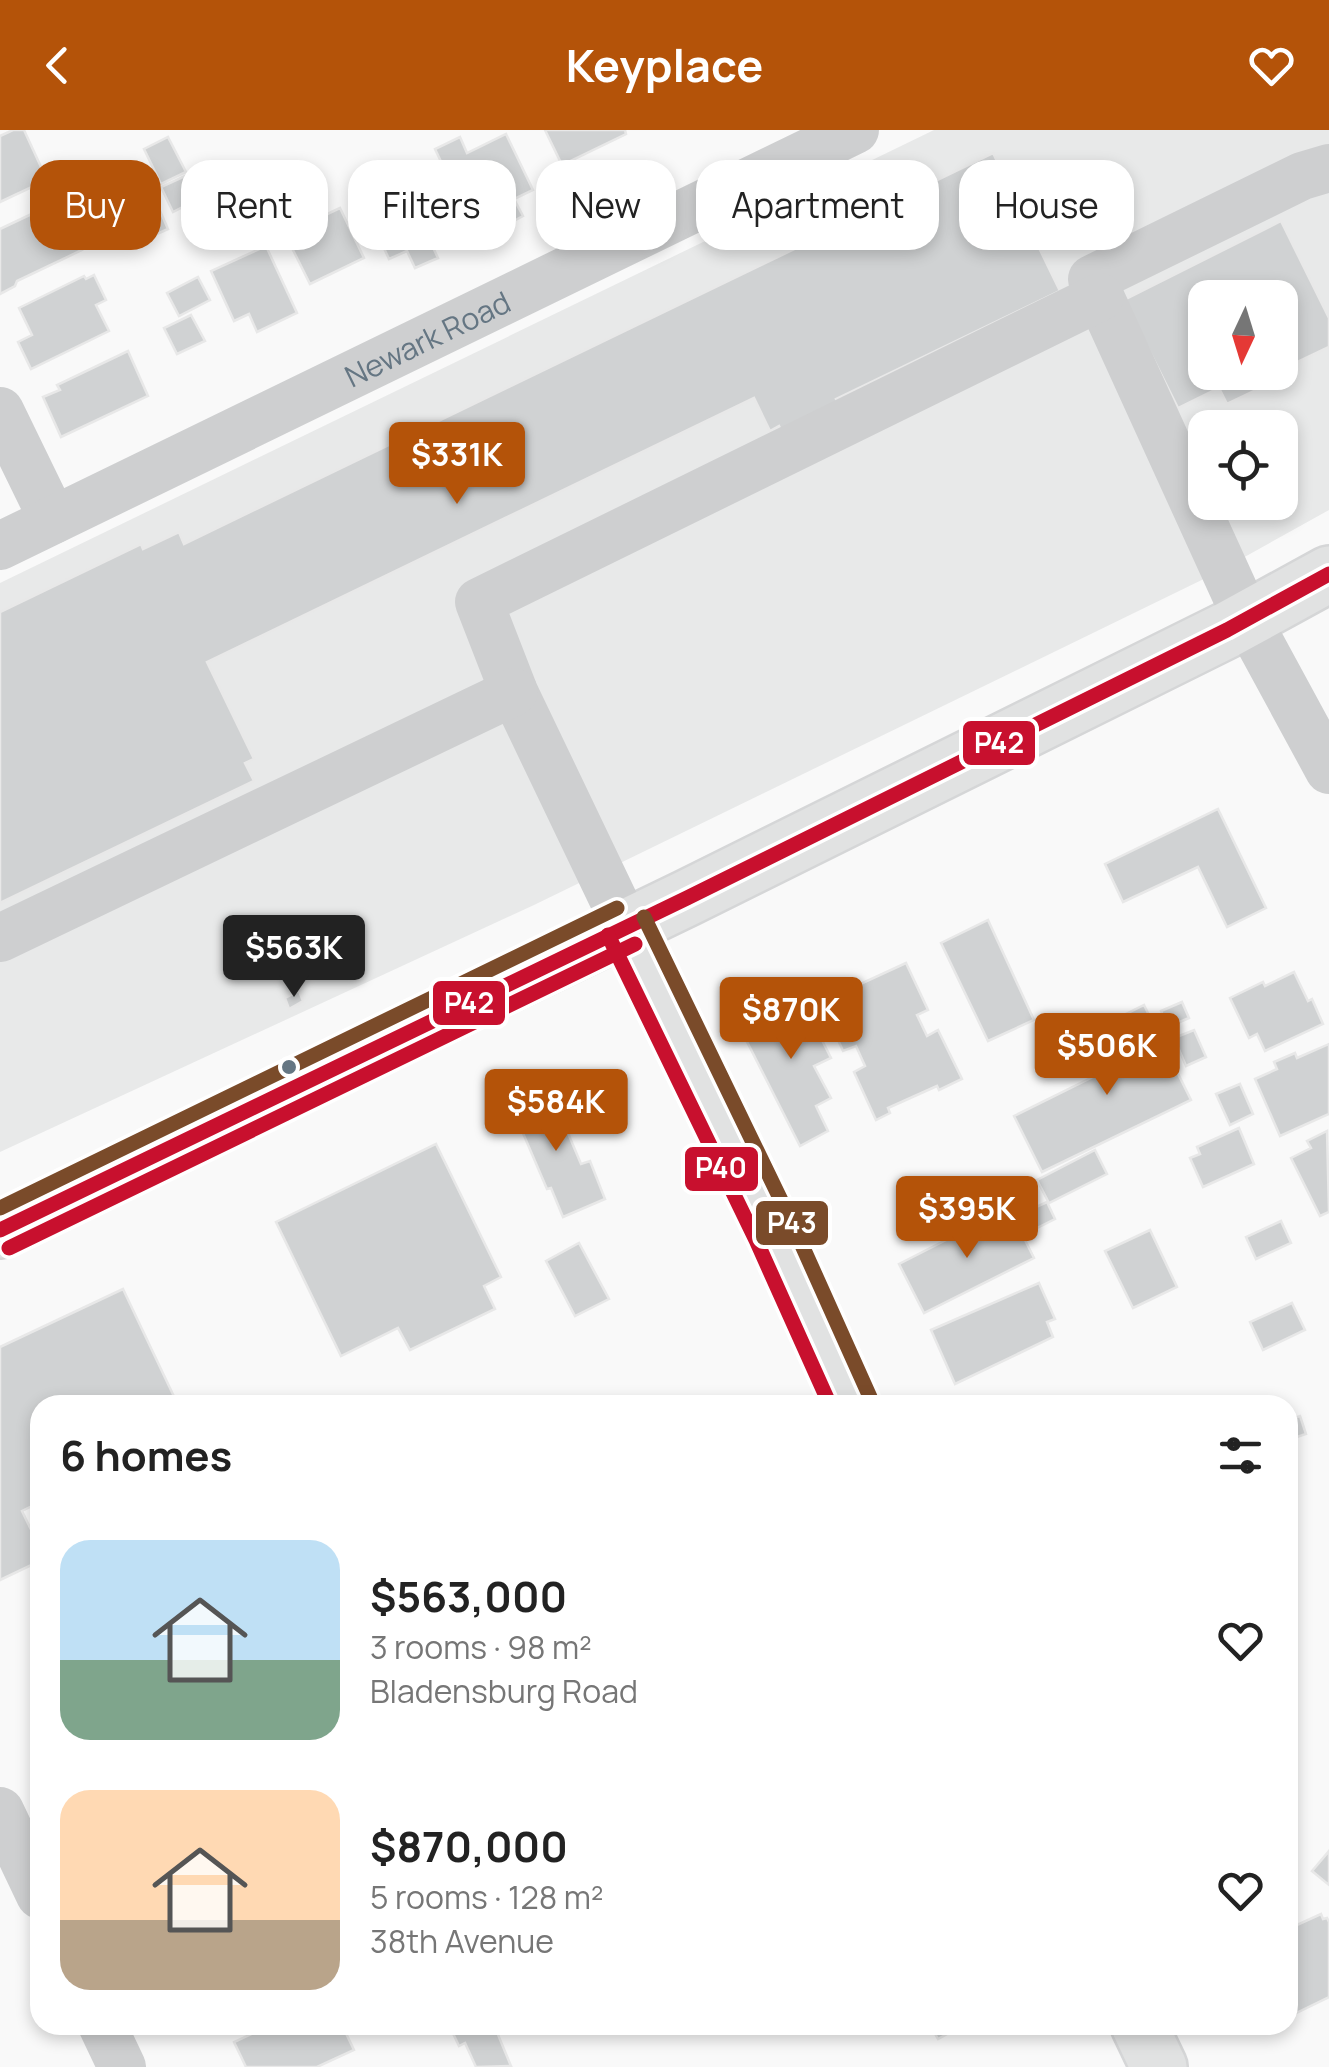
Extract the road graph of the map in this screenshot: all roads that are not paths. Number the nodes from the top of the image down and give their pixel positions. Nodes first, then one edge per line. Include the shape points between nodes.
1 (855, 130) edge
2 (1329, 168) edge
3 (1100, 297) junction
4 (0, 410) edge
5 (54, 520) junction
6 (0, 546) edge
7 (1329, 574) edge
8 (1247, 620) junction
9 (514, 692) junction
10 (1327, 762) edge
11 (626, 926) junction
12 (0, 938) edge
13 (0, 1230) edge
14 (847, 1395) edge
15 (0, 1810) edge
16 (30, 1873) edge
17 (107, 2035) edge
18 (1144, 2035) edge
19 (122, 2067) edge
20 (1159, 2067) edge

1 - 5 street, Newark Road
2 - 3 street via 1092,279
3 - 8 street
3 - 9 street via 479,602
4 - 5 street
5 - 6 street, Newark Road
7 - 8 main road
8 - 10 street
8 - 11 main road
9 - 11 street
9 - 12 street
11 - 13 main road
11 - 14 main road
15 - 16 street
17 - 19 street
18 - 20 main road

